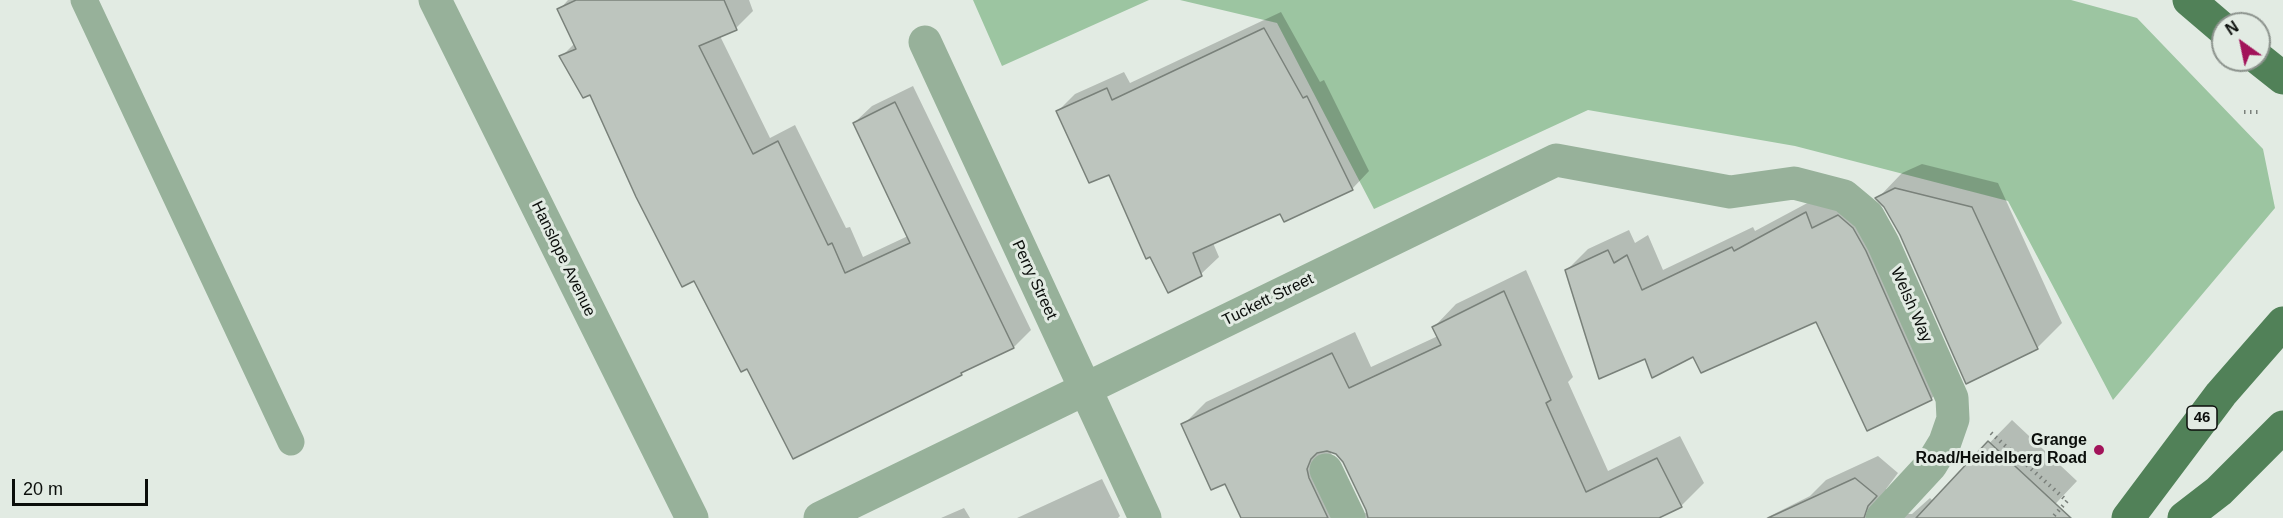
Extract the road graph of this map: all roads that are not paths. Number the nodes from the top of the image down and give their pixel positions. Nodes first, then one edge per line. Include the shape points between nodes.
1 (84, 0) edge
2 (435, 0) edge
3 (2188, 0) edge
4 (2211, 19) edge
5 (924, 42) dead end
6 (2271, 68) edge
7 (2283, 78) edge
8 (1730, 192) joint
9 (2283, 323) edge
10 (1085, 389) junction
11 (2283, 427) edge
12 (291, 442) dead end
13 (1326, 470) dead end
14 (692, 518) edge
15 (820, 518) edge
16 (1144, 518) edge
17 (1349, 518) edge
18 (1882, 518) edge
19 (2128, 518) edge
20 (2184, 518) edge

1 - 12 lane
2 - 14 street, Hanslope Avenue
3 - 4 main road
5 - 10 street, Perry Street
6 - 7 main road
8 - 10 street, Tuckett Street via 1556,160
8 - 18 street, Welsh Way via 1794,183 1844,195 1868,216 1883,243 1952,398 1953,419 1931,465
9 - 19 main road, 46 via 2221,393
10 - 15 street, Tuckett Street
10 - 16 street, Perry Street
11 - 20 main road via 2219,491
13 - 17 street

